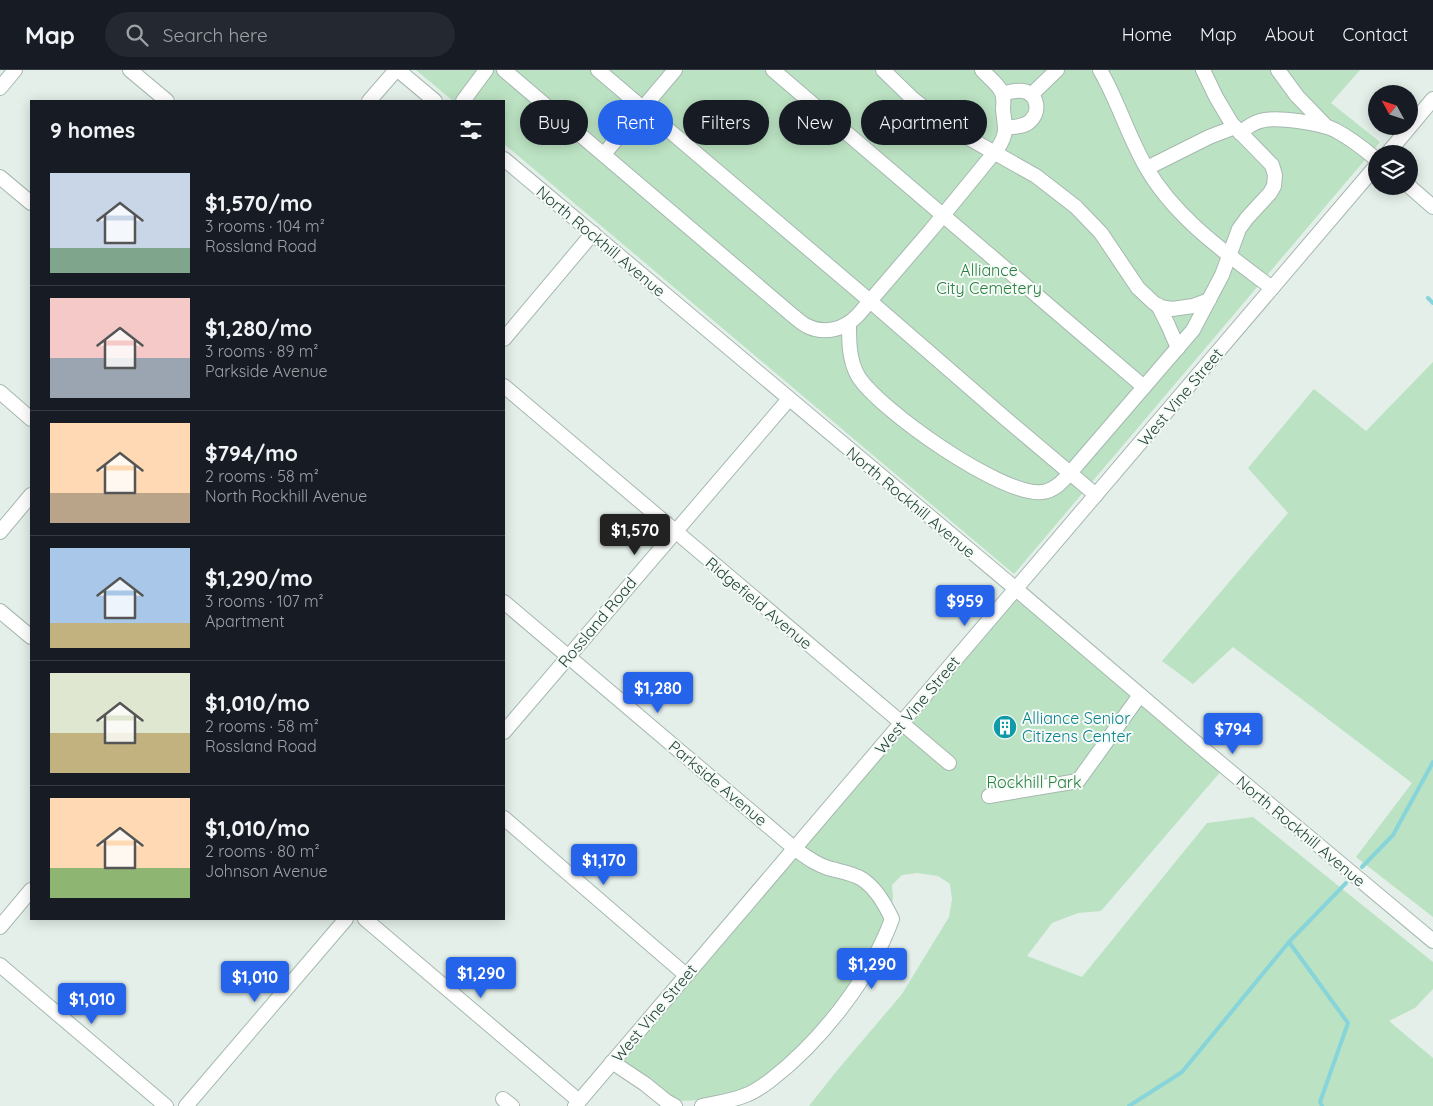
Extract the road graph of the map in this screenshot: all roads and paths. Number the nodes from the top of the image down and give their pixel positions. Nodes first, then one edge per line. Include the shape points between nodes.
1 (15, 70) edge
2 (130, 70) edge
3 (397, 70) edge
4 (486, 70) edge
5 (504, 70) edge
6 (598, 70) edge
7 (674, 70) edge
8 (773, 70) edge
9 (882, 70) edge
10 (982, 70) edge
11 (1057, 70) edge
12 (1100, 70) edge
13 (1203, 70) edge
14 (1278, 70) edge
15 (0, 88) edge
16 (1003, 94) junction
17 (1031, 95) junction
18 (1433, 99) edge
19 (166, 100) edge
20 (370, 100) edge
21 (434, 100) edge
22 (464, 100) edge
23 (634, 100) edge
24 (650, 100) edge
25 (1326, 126) junction
26 (1006, 127) junction
27 (1237, 130) junction
28 (673, 134) edge
29 (612, 145) edge
30 (1395, 145) edge
31 (1368, 152) edge
32 (994, 153) junction
33 (604, 154) junction
34 (505, 160) edge
35 (1146, 168) junction
36 (1368, 175) edge
37 (0, 177) edge
38 (1418, 194) edge
39 (30, 202) edge
40 (1433, 207) edge
41 (943, 216) junction
42 (593, 234) junction
43 (1229, 255) junction
44 (1272, 288) junction
45 (1209, 300) junction
46 (870, 301) junction
47 (1158, 305) junction
48 (849, 324) junction
49 (505, 338) edge
50 (1178, 348) junction
51 (505, 387) edge
52 (1144, 387) junction
53 (0, 392) edge
54 (789, 399) junction
55 (30, 417) edge
56 (1070, 473) junction
57 (1096, 495) junction
58 (30, 496) edge
59 (675, 531) junction
60 (0, 532) edge
61 (1016, 589) junction
62 (505, 603) edge
63 (0, 611) edge
64 (30, 636) edge
65 (568, 657) junction
66 (1140, 695) junction
67 (901, 724) junction
68 (505, 731) edge
69 (949, 764) dead end
70 (989, 796) dead end
71 (505, 819) edge
72 (794, 848) junction
73 (30, 891) edge
74 (345, 920) edge
75 (366, 920) edge
76 (0, 927) edge
77 (1433, 941) edge
78 (0, 965) edge
79 (686, 975) junction
80 (612, 1062) junction
81 (577, 1104) edge
82 (166, 1106) edge
83 (186, 1106) edge
84 (675, 1106) edge
85 (702, 1106) edge

1 - 15 street
2 - 19 street
3 - 20 street
3 - 21 street
4 - 22 street
5 - 33 street
6 - 23 street
7 - 24 street
8 - 41 street
9 - 32 street via 939,120
10 - 16 street
11 - 17 street
12 - 35 street
13 - 27 street
14 - 25 street
16 - 17 street via 1022,91
16 - 26 street
17 - 26 street via 1037,109 1034,118 1026,124
18 - 30 street
25 - 27 street via 1261,120
25 - 31 street
26 - 32 street
27 - 35 street via 1209,136
27 - 43 street via 1272,164 1275,180 1270,193 1239,229
28 - 46 street
29 - 33 street
32 - 41 street
32 - 47 street via 1036,176 1076,207 1100,233 1138,288
33 - 48 street via 799,320 817,329 834,329
34 - 42 street, North Rockhill Avenue
35 - 43 street via 1170,202
36 - 44 street, West Vine Street
37 - 39 street
38 - 40 street
41 - 46 street
41 - 52 street
42 - 49 street
42 - 54 street, North Rockhill Avenue
43 - 44 street
43 - 45 street
44 - 57 street, West Vine Street
45 - 47 street via 1178,308
45 - 50 street via 1193,330
46 - 48 street
46 - 56 street
47 - 50 street
48 - 56 street via 851,359 867,388 950,454 1030,492 1050,490
50 - 52 street
51 - 59 street, Ridgefield Avenue
52 - 56 street
53 - 55 street
54 - 59 street, Rossland Road
54 - 61 street, North Rockhill Avenue
56 - 57 street
57 - 61 street, West Vine Street
58 - 60 street
59 - 65 street, Rossland Road
59 - 67 street, Ridgefield Avenue
61 - 66 street, North Rockhill Avenue
61 - 67 street, West Vine Street
62 - 65 street, Parkside Avenue
63 - 64 street
65 - 68 street, Rossland Road
65 - 72 street, Parkside Avenue
66 - 70 street via 1078,780
66 - 77 street, North Rockhill Avenue
67 - 69 street, Ridgefield Avenue
67 - 72 street, West Vine Street
71 - 79 street
72 - 79 street, West Vine Street
72 - 85 street, Parkside Avenue via 825,867 860,878 874,889 892,919 859,984 806,1050 746,1095
73 - 76 street
74 - 83 street
75 - 81 street
78 - 82 street
79 - 80 street, West Vine Street
80 - 81 street, West Vine Street
80 - 84 street

